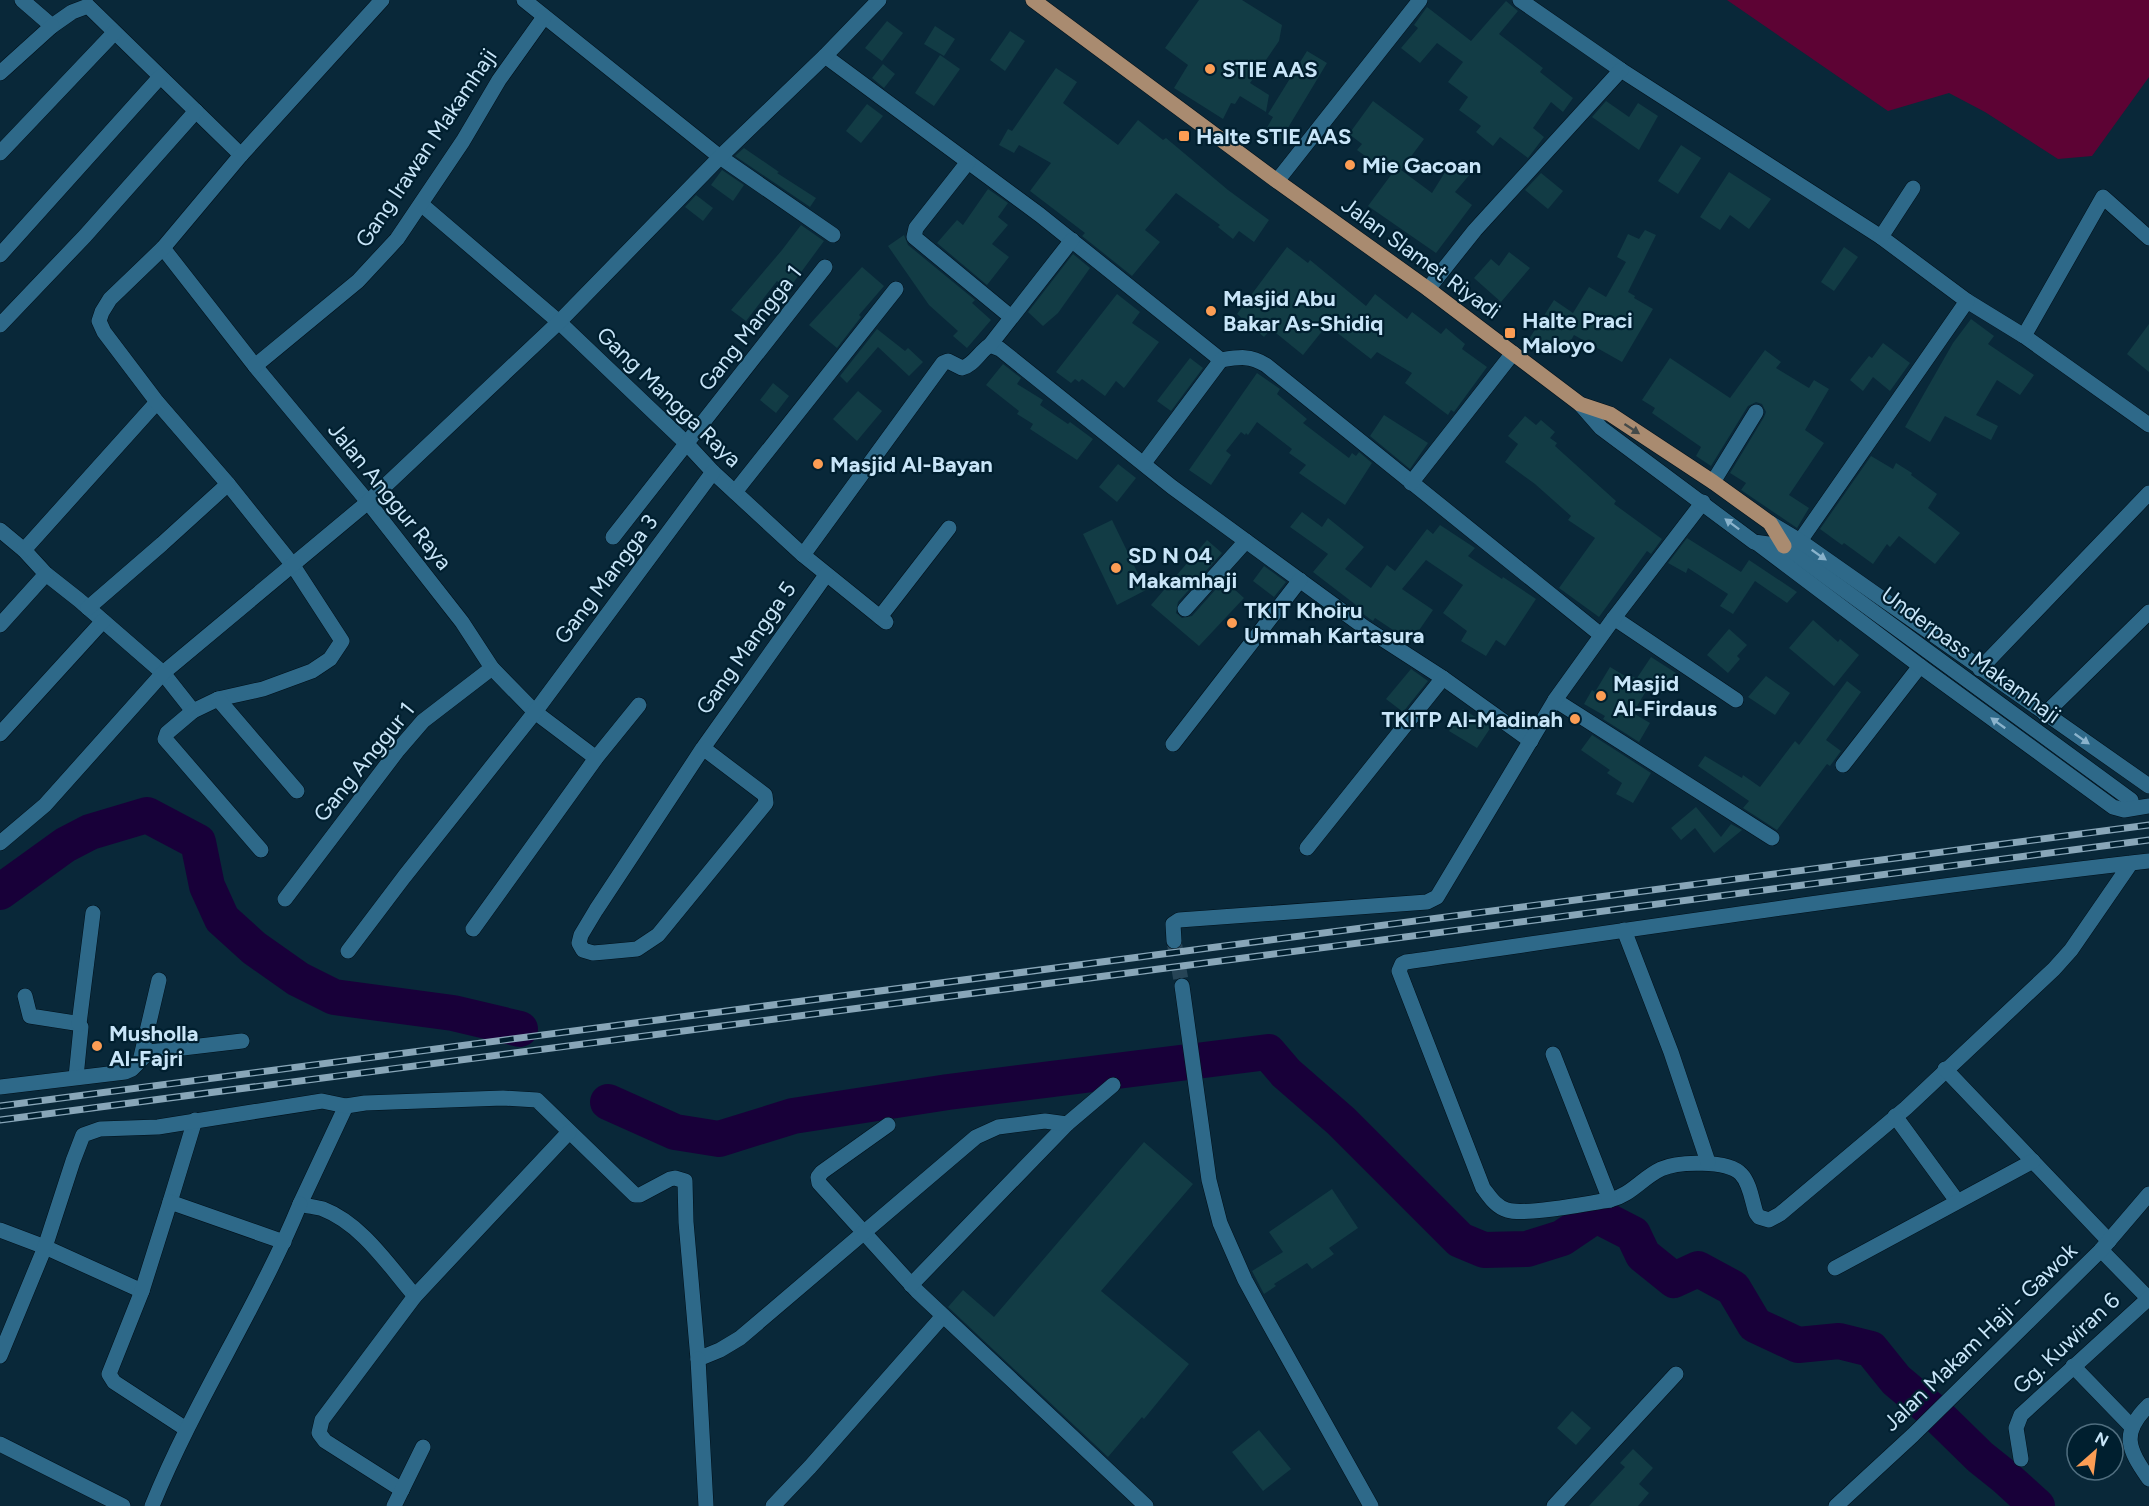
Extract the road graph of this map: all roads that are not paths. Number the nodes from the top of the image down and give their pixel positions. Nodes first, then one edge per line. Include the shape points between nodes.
1 (22, 0) edge
2 (382, 0) edge
3 (524, 0) edge
4 (879, 0) edge
5 (1033, 0) edge
6 (1418, 0) edge
7 (1520, 0) edge
8 (91, 3) edge
9 (544, 17) junction
10 (52, 26) junction
11 (114, 33) junction
12 (825, 56) junction
13 (1621, 70) junction
14 (0, 73) edge
15 (160, 77) junction
16 (196, 111) junction
17 (0, 153) edge
18 (241, 155) junction
19 (720, 157) junction
20 (968, 162) junction
21 (1277, 181) junction
22 (1913, 188) dead end
23 (421, 204) junction
24 (833, 235) dead end
25 (1881, 237) junction
26 (2149, 238) edge
27 (1072, 240) junction
28 (163, 248) junction
29 (0, 255) edge
30 (825, 267) dead end
31 (896, 289) dead end
32 (1428, 290) junction
33 (1967, 301) junction
34 (1011, 317) junction
35 (560, 322) junction
36 (0, 325) edge
37 (2024, 336) junction
38 (990, 345) junction
39 (1513, 353) junction
40 (1221, 360) junction
41 (255, 366) junction
42 (157, 402) junction
43 (1580, 404) junction
44 (1756, 412) dead end
45 (2149, 425) edge
46 (687, 444) junction
47 (1144, 463) junction
48 (713, 472) junction
49 (1713, 482) junction
50 (1411, 483) junction
51 (228, 484) junction
52 (735, 492) junction
53 (2149, 493) edge
54 (368, 502) junction
55 (1703, 502) junction
56 (1770, 523) junction
57 (949, 528) dead end
58 (0, 530) edge
59 (613, 537) dead end
60 (1246, 541) junction
61 (1800, 541) junction
62 (1754, 542) junction
63 (1784, 546) junction
64 (24, 550) junction
65 (803, 555) junction
66 (292, 564) junction
67 (46, 574) junction
68 (826, 574) junction
69 (1300, 580) junction
70 (87, 608) junction
71 (1185, 609) dead end
72 (2149, 612) edge
73 (1614, 618) junction
74 (103, 621) junction
75 (0, 625) edge
76 (1601, 635) junction
77 (1920, 666) junction
78 (492, 668) junction
79 (1980, 669) junction
80 (164, 674) junction
81 (1443, 678) junction
82 (218, 699) junction
83 (1556, 700) junction
84 (1736, 700) dead end
85 (639, 705) dead end
86 (193, 711) junction
87 (535, 712) junction
88 (2045, 714) junction
89 (0, 734) edge
90 (1531, 741) junction
91 (1173, 744) dead end
92 (703, 748) junction
93 (596, 758) junction
94 (1844, 765) dead end
95 (2149, 786) edge
96 (297, 791) dead end
97 (2131, 800) dead end
98 (2149, 806) edge
99 (1772, 838) dead end
100 (0, 843) edge
101 (1307, 848) dead end
102 (261, 850) dead end
103 (2149, 861) edge
104 (2131, 863) junction
105 (285, 899) dead end
106 (93, 913) dead end
107 (473, 929) dead end
108 (1624, 930) junction
109 (1174, 941) tunnel mouth
110 (348, 951) dead end
111 (159, 980) dead end
112 (1182, 986) tunnel mouth
113 (25, 996) dead end
114 (78, 1024) junction
115 (242, 1041) dead end
116 (1553, 1054) dead end
117 (140, 1061) junction
118 (1945, 1069) junction
119 (76, 1077) junction
120 (1113, 1085) dead end
121 (0, 1087) edge
122 (346, 1106) junction
123 (1895, 1116) junction
124 (195, 1120) junction
125 (1066, 1124) junction
126 (888, 1125) dead end
127 (569, 1132) junction
128 (2033, 1161) junction
129 (1708, 1162) junction
130 (2149, 1194) edge
131 (1611, 1200) junction
132 (1957, 1201) junction
133 (170, 1202) junction
134 (300, 1204) junction
135 (0, 1230) edge
136 (864, 1233) junction
137 (284, 1242) junction
138 (2105, 1246) junction
139 (45, 1247) junction
140 (1835, 1268) dead end
141 (911, 1285) junction
142 (142, 1291) junction
143 (416, 1296) junction
144 (2149, 1299) edge
145 (943, 1316) junction
146 (0, 1356) edge
147 (698, 1359) junction
148 (2073, 1366) junction
149 (1676, 1374) dead end
150 (2149, 1405) edge
151 (2132, 1427) junction
152 (186, 1430) junction
153 (0, 1444) edge
154 (423, 1447) dead end
155 (2021, 1459) dead end
156 (2149, 1479) edge
157 (402, 1490) junction
158 (123, 1506) edge
159 (152, 1506) edge
160 (394, 1506) edge
161 (706, 1506) edge
162 (773, 1506) edge
163 (1146, 1506) edge
164 (1371, 1506) edge
165 (1554, 1506) edge
166 (1836, 1506) edge

1 - 10 street
2 - 18 street
3 - 9 street
4 - 12 street
5 - 21 main road, Jalan Slamet Riyadi
6 - 21 street
7 - 13 street
8 - 10 street
8 - 11 street
9 - 19 street
9 - 23 street, Gang Irawan Makamhaji
10 - 14 street
11 - 15 street
11 - 17 street
12 - 19 street
12 - 20 street
13 - 25 street
13 - 32 street via 1475,230
15 - 16 street
15 - 29 street
16 - 18 street
16 - 36 street
18 - 28 street
19 - 24 street
19 - 35 street
20 - 27 street
20 - 34 street via 916,228 914,237
21 - 32 main road, Jalan Slamet Riyadi
22 - 25 street
23 - 35 street, Gang Mangga Raya
23 - 41 street, Gang Irawan Makamhaji via 397,239 358,281
25 - 33 street
26 - 37 street via 2103,197
27 - 34 street
27 - 40 street
28 - 41 street, Jalan Anggur Raya
28 - 42 street via 110,299 99,321
30 - 46 street, Gang Mangga 1
31 - 52 street
32 - 39 main road, Jalan Slamet Riyadi
33 - 37 street
33 - 61 street
34 - 38 street
35 - 46 street, Gang Mangga Raya
35 - 54 street
37 - 45 street
38 - 47 street
38 - 65 street via 965,368 948,361 943,363
39 - 43 main road, Jalan Slamet Riyadi
39 - 50 street
40 - 47 street
40 - 50 street via 1243,356 1266,365
41 - 54 street, Jalan Anggur Raya
42 - 51 street
42 - 64 street
43 -> 49 main road, Jalan Slamet Riyadi via 1610,414
43 - 55 street via 1601,428
44 - 49 street
46 - 48 street, Gang Mangga Raya
46 - 59 street, Gang Mangga 1
47 - 60 street
48 - 52 street, Gang Mangga Raya
48 - 87 street, Gang Mangga 3
49 - 56 main road, Jalan Slamet Riyadi
50 - 76 street
51 - 66 street
51 - 70 street
52 - 65 street, Gang Mangga Raya
53 - 79 street
54 - 66 street
54 - 78 street, Jalan Anggur Raya via 462,622
62 -> 55 street
55 - 73 street
56 - 61 street
56 - 63 main road, Jalan Slamet Riyadi
57 - 68 street, Gang Mangga Raya via 883,620
58 - 64 street
60 - 69 street
60 - 71 street
61 -> 79 street
62 - 63 street
62 - 77 street
63 - 97 street, Underpass Makamhaji
64 - 67 street
65 - 68 street, Gang Mangga Raya
66 - 80 street
66 - 82 street via 342,642 330,659 312,671 263,689
67 - 70 street
67 - 75 street
68 - 92 street, Gang Mangga 5
69 - 81 street
69 - 91 street
70 - 74 street
72 - 88 street
73 - 76 street
73 - 84 street
74 - 80 street
74 - 89 street
76 - 83 street
77 - 94 street
98 -> 77 street via 2118,809
78 - 87 street, Jalan Anggur Raya
78 - 105 street, Gang Anggur 1 via 423,721
79 - 88 street
80 - 86 street
80 - 100 street via 45,805
81 - 90 street
81 - 101 street
82 - 86 street
82 - 96 street
83 - 90 street
83 - 99 street
85 - 93 street
86 - 102 street via 165,739
87 - 93 street, Jalan Anggur Raya
87 - 110 street, Gang Mangga 3
88 -> 95 street
90 - 109 street via 1433,900 1179,920 1173,924
92 - 92 street, Gang Mangga 5 via 581,935 579,943 583,950 593,953 637,949 658,935 766,803 765,795
93 - 107 street
103 - 104 street
104 - 108 street
104 - 118 street via 2063,959
106 - 114 street
108 - 129 street
108 - 131 street via 1406,962 1399,971 1484,1188 1495,1203 1508,1210 1528,1211
111 - 117 street
112 - 164 street via 1214,1203 1228,1242 1263,1313
113 - 114 street via 30,1016
114 - 119 street via 81,1027
115 - 117 street via 149,1052
116 - 131 street
117 - 119 street via 125,1072
118 - 123 street
118 - 128 street
119 - 121 street
120 - 125 street
122 - 124 street via 322,1101
122 - 127 street via 530,1098 543,1104
122 - 134 street
123 - 129 street via 1769,1220 1759,1218 1741,1174
123 - 132 street
124 - 133 street
124 - 139 street via 158,1127 100,1130 83,1136
125 - 136 street via 1044,1121 998,1127 976,1137
125 - 141 street
126 - 136 street via 818,1177 823,1190
127 - 143 street
127 - 147 street via 634,1195 640,1196 670,1179 685,1181
128 - 132 street
128 - 138 street
129 - 131 street via 1660,1169 1623,1197
130 - 138 street, Jalan Makam Haji - Gawok
132 - 140 street
133 - 137 street
133 - 142 street
134 - 137 street
134 - 143 street via 323,1209 351,1227
135 - 139 street
136 - 141 street
136 - 147 street via 740,1338
137 - 152 street
138 - 144 street
138 - 166 street, Jalan Makam Haji - Gawok
139 - 142 street
139 - 146 street
141 - 145 street
142 - 152 street via 109,1374 114,1382
143 - 157 street via 322,1420 319,1433 325,1441
144 - 148 street, Gg. Kuwiran 6
145 - 162 street
145 - 163 street
147 - 161 street
148 - 151 street
148 - 155 street, Gg. Kuwiran 6 via 2018,1420
149 - 165 street
150 - 151 street
151 - 156 street via 2132,1453
152 - 159 street
153 - 158 street
154 - 157 street
157 - 160 street

